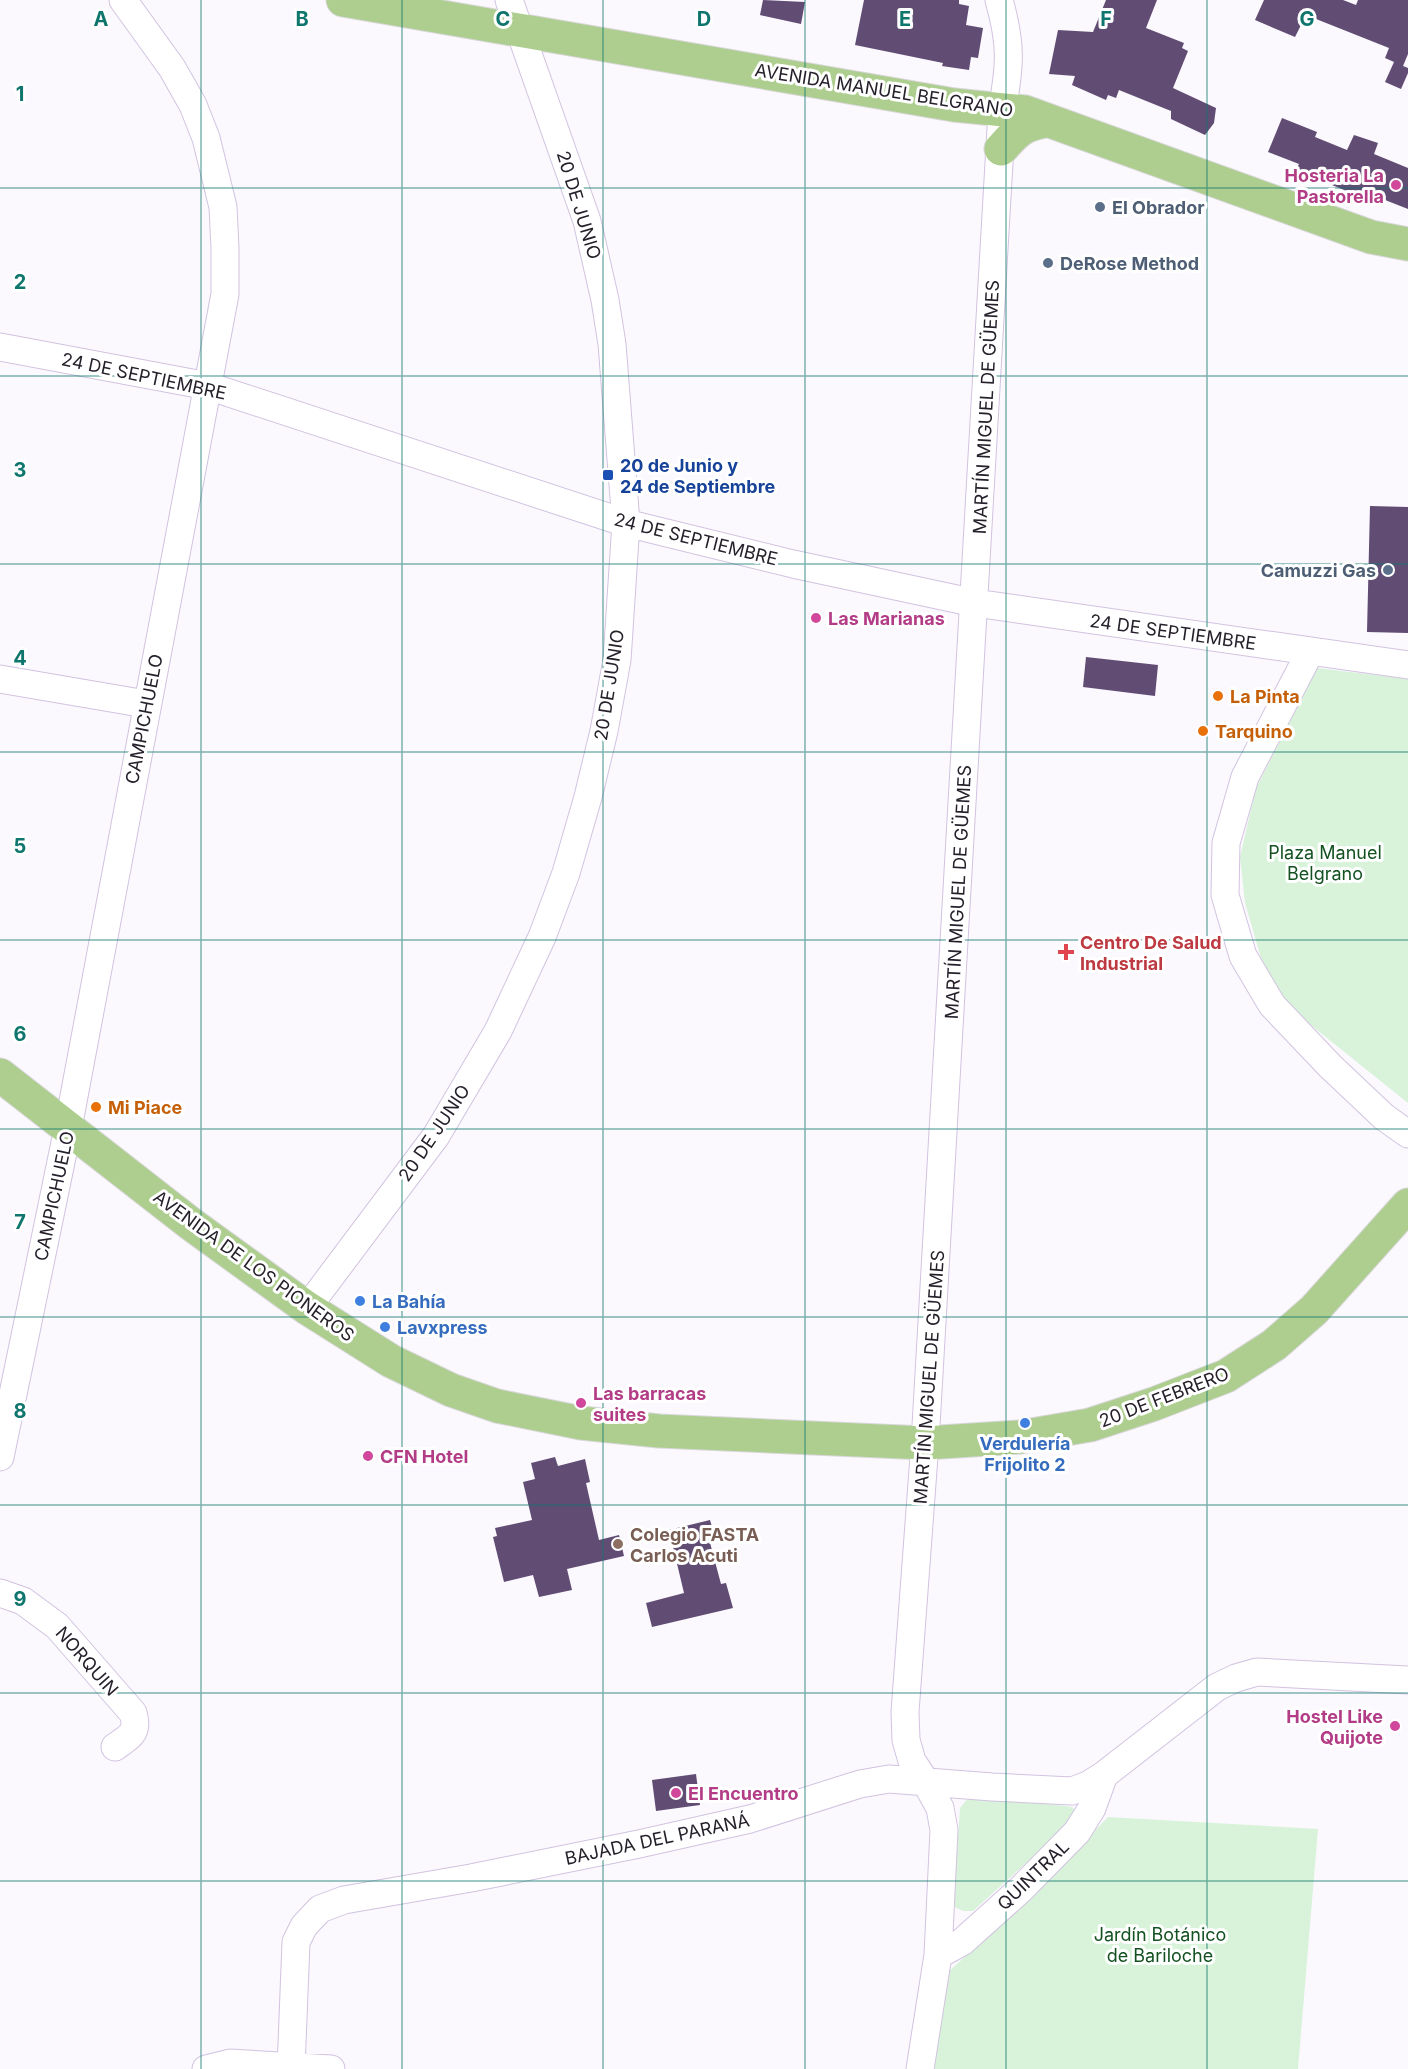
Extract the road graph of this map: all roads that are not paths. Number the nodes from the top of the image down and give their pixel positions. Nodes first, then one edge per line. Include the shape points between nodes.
1 (123, 0) edge
2 (342, 0) edge
3 (509, 0) edge
4 (999, 0) edge
5 (520, 30) junction
6 (1002, 111) junction
7 (1046, 121) junction
8 (1001, 149) junction
9 (1408, 244) edge
10 (0, 347) edge
11 (208, 386) junction
12 (626, 523) junction
13 (975, 603) junction
14 (1310, 652) junction
15 (1408, 665) edge
16 (0, 679) edge
17 (146, 704) junction
18 (0, 1075) edge
19 (68, 1128) junction
20 (1408, 1134) edge
21 (1408, 1205) edge
22 (307, 1308) junction
23 (1, 1443) edge
24 (926, 1443) junction
25 (0, 1593) edge
26 (1408, 1680) edge
27 (115, 1747) dead end
28 (1104, 1775) junction
29 (925, 1781) junction
30 (938, 1955) junction
31 (291, 2067) edge
32 (206, 2069) edge
33 (331, 2069) edge
34 (920, 2069) edge

1 - 11 street, CAMPICHUELO via 172,68 193,105 206,138 223,207 225,294
2 - 5 main road, AVENIDA MANUEL BELGRANO
3 - 5 street, 20 DE JUNIO
4 - 6 street, MARTÍN MIGUEL DE GÜEMES via 1006,24 1010,68
5 - 6 main road, AVENIDA MANUEL BELGRANO
5 - 12 street, 20 DE JUNIO via 587,221 605,300
6 - 7 main road, AVENIDA MANUEL BELGRANO via 1024,112
6 - 8 street, MARTÍN MIGUEL DE GÜEMES
7 - 8 main road via 1023,127
7 - 9 main road, AVENIDA MANUEL BELGRANO via 1371,237
8 - 13 street, MARTÍN MIGUEL DE GÜEMES
10 - 11 street, 24 DE SEPTIEMBRE
11 - 12 street, 24 DE SEPTIEMBRE
11 - 17 street, CAMPICHUELO
12 - 13 street, 24 DE SEPTIEMBRE
12 - 22 street, 20 DE JUNIO via 617,660 604,731 569,862 542,937 498,1031 436,1136
13 - 14 street, 24 DE SEPTIEMBRE
13 - 24 street, MARTÍN MIGUEL DE GÜEMES
14 - 15 street, 24 DE SEPTIEMBRE
14 - 20 street via 1245,777 1226,843 1225,895 1243,956 1272,1005 1384,1117
16 - 17 street
17 - 19 street, CAMPICHUELO
18 - 19 main road, AVENIDA DE LOS PIONEROS
19 - 22 main road, AVENIDA DE LOS PIONEROS
19 - 23 street, CAMPICHUELO
21 - 24 main road, 20 DE FEBRERO via 1314,1310 1274,1345 1226,1376 1089,1425 1020,1437
22 - 24 main road, AVENIDA DE LOS PIONEROS via 391,1361 451,1390 497,1406 581,1423 659,1431
24 - 29 street, MARTÍN MIGUEL DE GÜEMES via 905,1712 909,1751
25 - 27 street, NORQUIN via 22,1601 57,1626 133,1713 136,1723 132,1735
26 - 28 street, BAJADA DEL PARANÁ via 1257,1672 1236,1678 1217,1687
28 - 29 street, BAJADA DEL PARANÁ via 1072,1791
28 - 30 street, QUINTRAL via 1092,1808 1077,1832 1022,1889 962,1942
29 - 30 street via 940,1809 944,1830
29 - 31 street, BAJADA DEL PARANÁ via 889,1779 860,1784 750,1819 471,1878 344,1900 320,1909 296,1942
30 - 34 street
31 - 32 street via 230,2063
31 - 33 street

